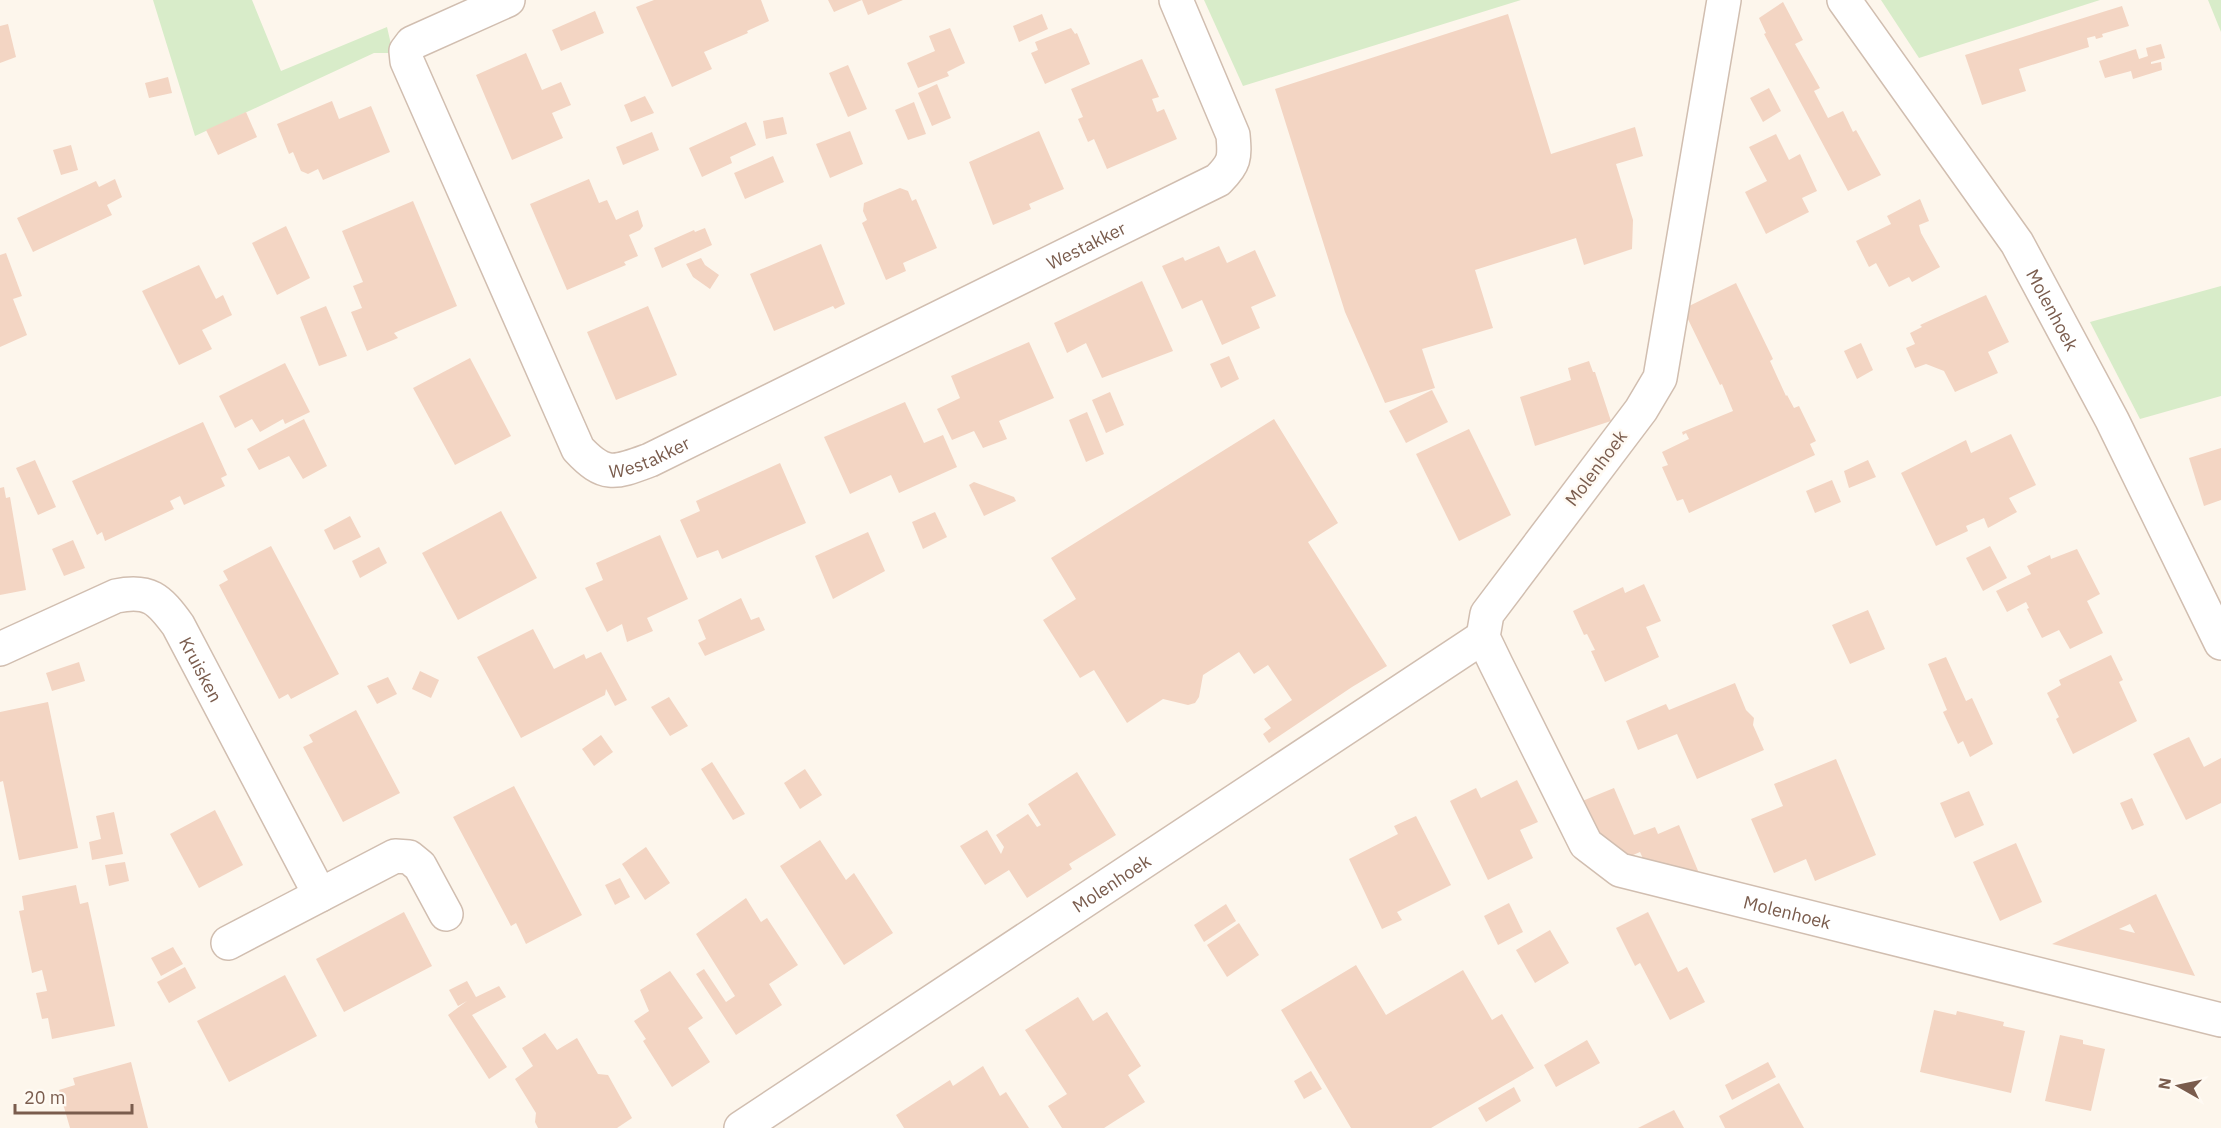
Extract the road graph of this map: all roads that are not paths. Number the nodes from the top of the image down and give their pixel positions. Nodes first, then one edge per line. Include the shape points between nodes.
1 (508, 0) edge
2 (1176, 0) edge
3 (1724, 0) edge
4 (1844, 0) edge
5 (1483, 637) junction
6 (2221, 643) edge
7 (0, 649) edge
8 (320, 895) junction
9 (446, 914) dead end
10 (228, 943) dead end
11 (2221, 1020) edge
12 (741, 1128) edge

1 - 2 street, Westakker via 411,43 406,51 407,61 578,450 607,471 624,470 650,460 1218,180 1235,157 1233,135
3 - 5 street, Molenhoek via 1660,378 1641,410 1487,614
4 - 6 street, Molenhoek via 2017,243 2112,420
5 - 11 street, Molenhoek via 1586,844 1620,870
5 - 12 street, Molenhoek
7 - 8 street, Kruisken via 116,596 132,592 150,595 178,625
8 - 9 street via 395,856 409,857 420,866
8 - 10 street

